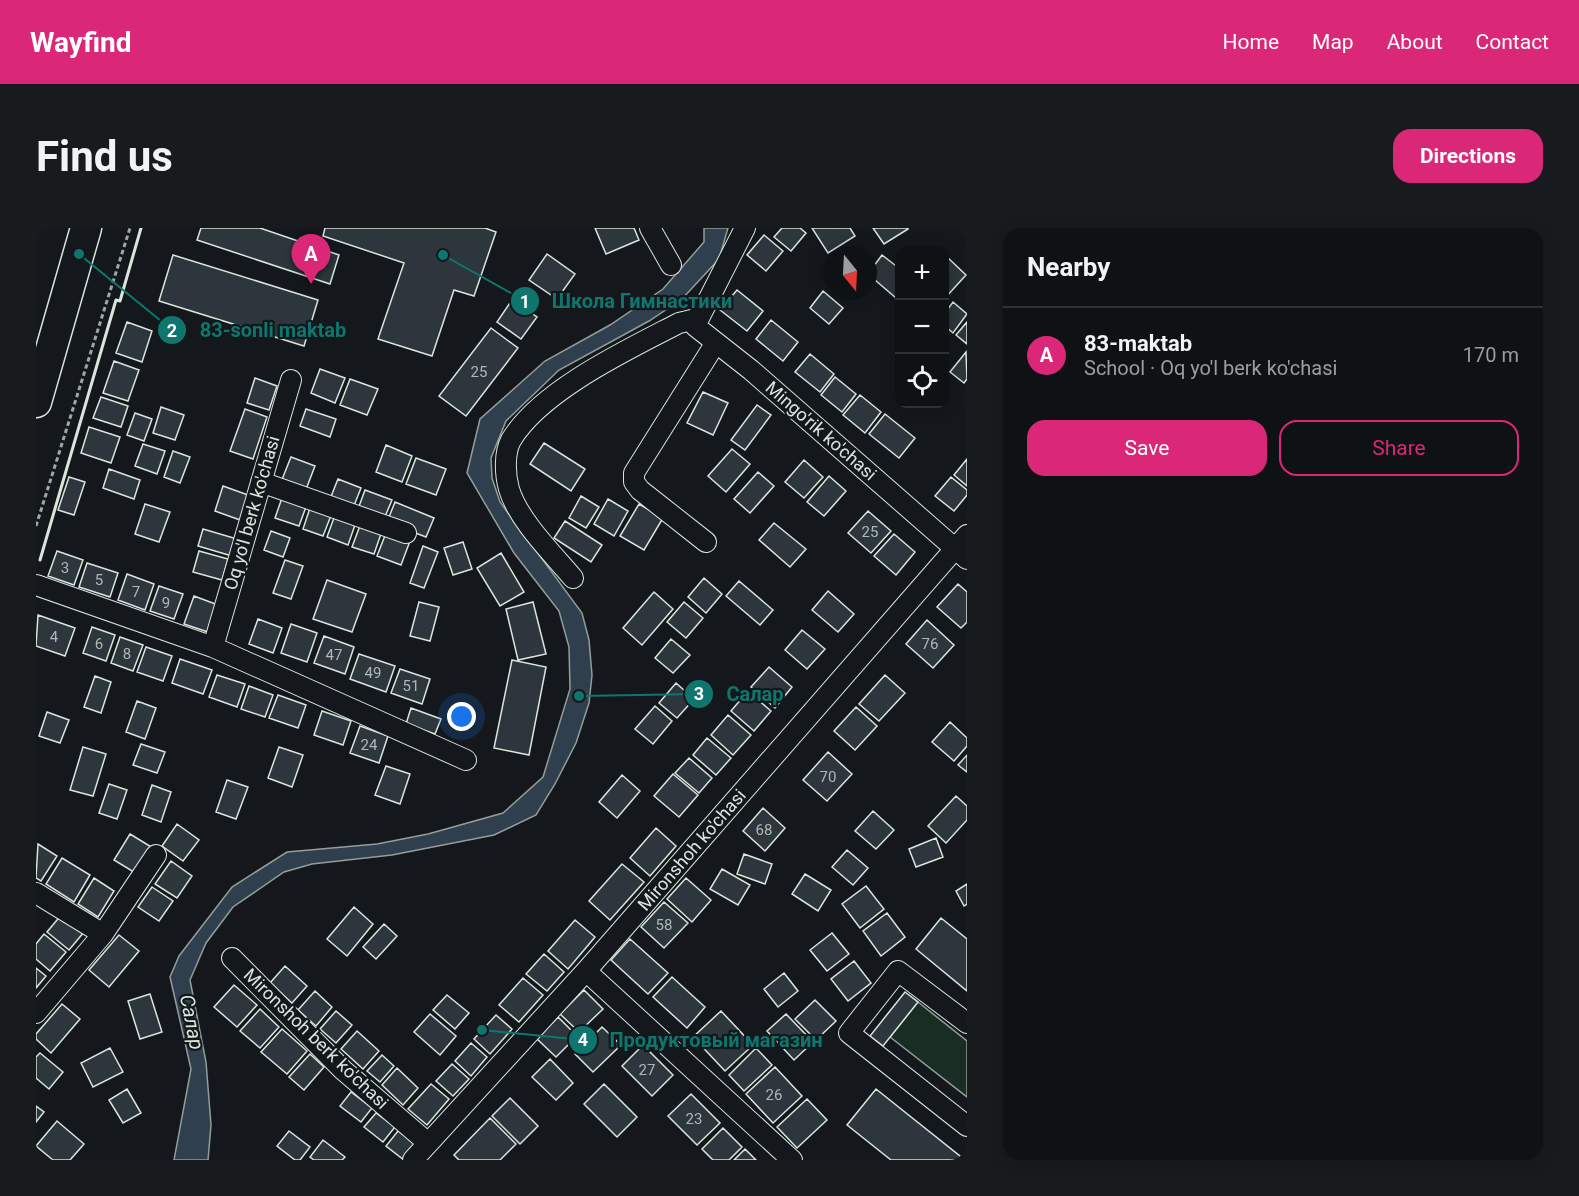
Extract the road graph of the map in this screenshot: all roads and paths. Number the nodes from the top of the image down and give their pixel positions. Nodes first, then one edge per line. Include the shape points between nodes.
1 (86, 228) edge
2 (130, 228) edge
3 (650, 228) edge
4 (745, 228) edge
5 (670, 265) dead end
6 (118, 269) junction
7 (107, 298) dead end
8 (696, 320) junction
9 (715, 344) junction
10 (291, 380) dead end
11 (36, 402) edge
12 (261, 482) junction
13 (36, 526) edge
14 (406, 533) dead end
15 (706, 542) dead end
16 (963, 548) edge
17 (573, 578) dead end
18 (36, 585) edge
19 (213, 647) junction
20 (466, 760) dead end
21 (156, 855) dead end
22 (36, 893) edge
23 (103, 934) junction
24 (232, 958) dead end
25 (586, 971) junction
26 (36, 1013) edge
27 (967, 1023) edge
28 (967, 1126) edge
29 (428, 1143) junction
30 (413, 1160) edge
31 (792, 1160) edge

1 - 11 highway
2 - 6 path
3 - 5 street
4 - 8 street
6 - 7 path
6 - 13 path
8 - 9 street, Mingo'rik ko'chasi via 695,326
8 - 17 street via 679,323 584,374 525,423 510,441 506,464 510,490 530,525
9 - 15 street via 634,473 640,490
9 - 16 street, Mingo'rik ko'chasi
10 - 12 street, Oq yo'l berk ko'chasi
12 - 14 street
12 - 19 street, Oq yo'l berk ko'chasi
16 - 25 street, Mironshoh ko'chasi
18 - 19 street
19 - 20 street
21 - 23 street
22 - 23 street
23 - 26 street
24 - 29 street, Mironshoh berk ko'chasi via 343,1070
25 - 29 street, Mironshoh ko'chasi
25 - 31 street
27 - 28 street via 898,971 849,1034
29 - 30 street, Mironshoh ko'chasi

